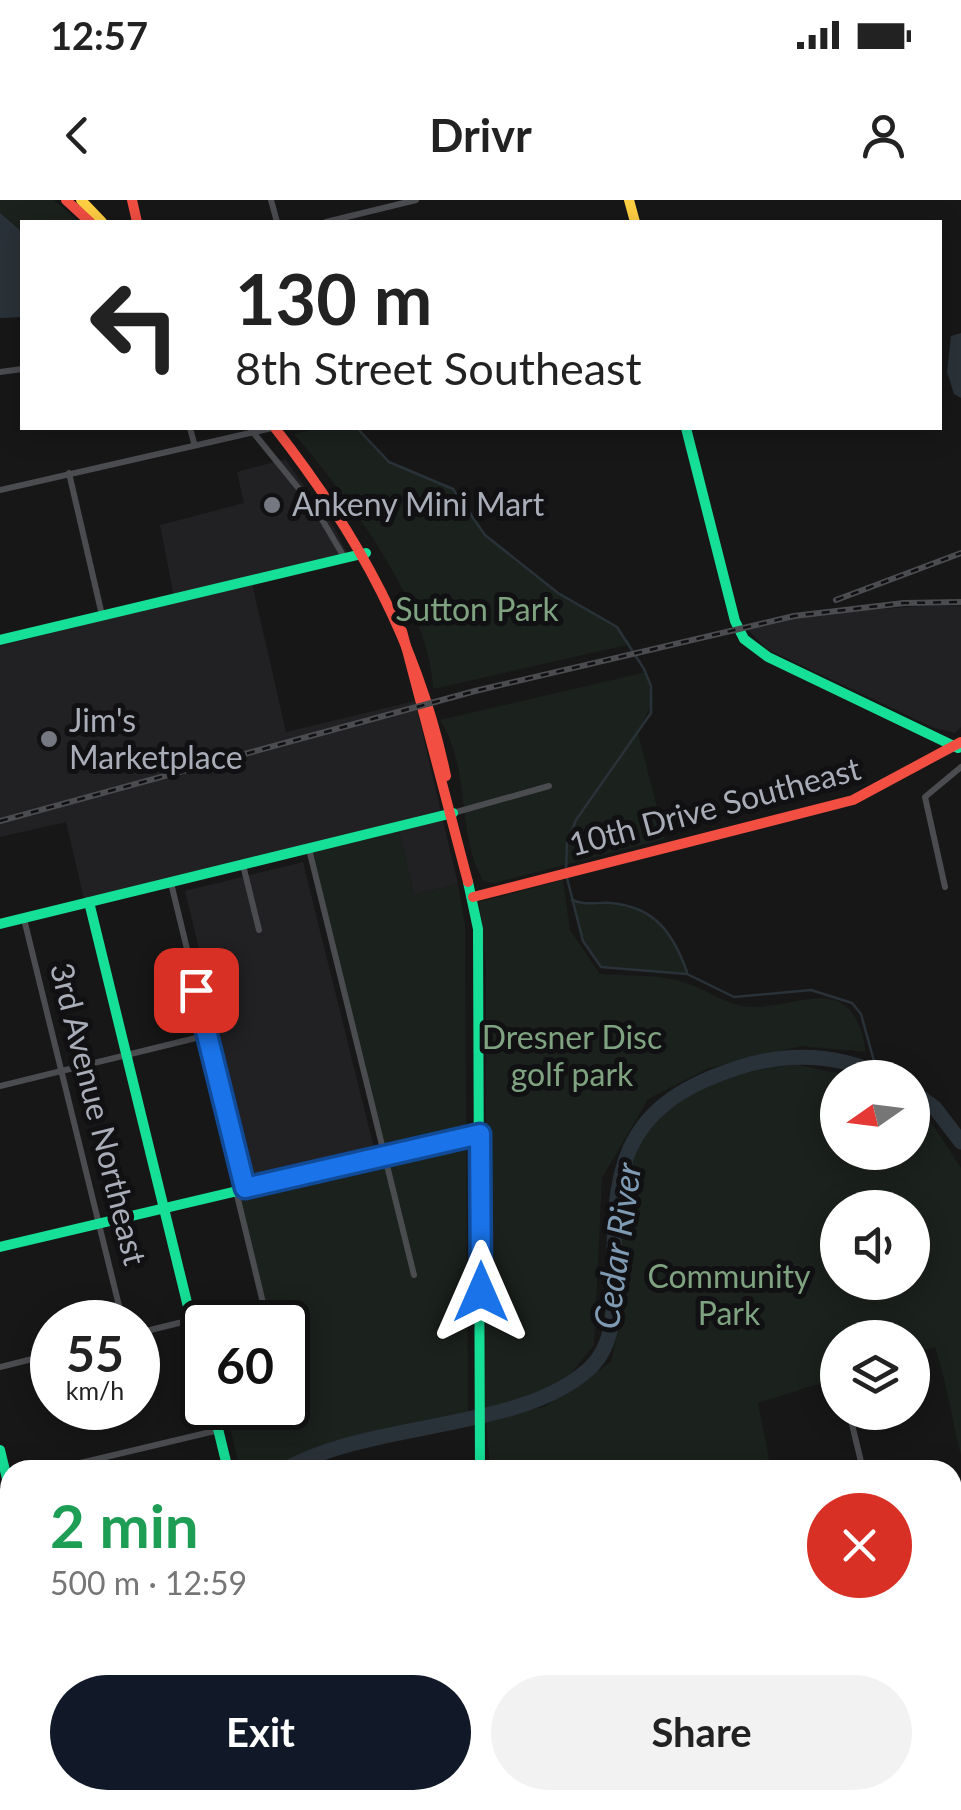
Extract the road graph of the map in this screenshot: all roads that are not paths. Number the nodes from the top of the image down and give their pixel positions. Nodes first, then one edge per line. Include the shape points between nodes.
1 (66, 200) edge
2 (82, 200) edge
3 (416, 200) edge
4 (88, 220) edge
5 (100, 220) edge
6 (334, 220) edge
7 (191, 430) edge
8 (259, 430) edge
9 (274, 430) edge
10 (687, 430) edge
11 (252, 431) junction
12 (194, 443) junction
13 (69, 473) junction
14 (0, 490) edge
15 (366, 552) junction
16 (344, 557) junction
17 (102, 615) junction
18 (0, 640) edge
19 (959, 746) edge
20 (961, 767) edge
21 (549, 786) dead end
22 (452, 813) junction
23 (309, 849) junction
24 (244, 866) junction
25 (171, 883) junction
26 (945, 887) dead end
27 (473, 897) junction
28 (89, 902) junction
29 (24, 918) junction
30 (0, 924) edge
31 (259, 930) dead end
32 (208, 1034) junction
33 (126, 1054) junction
34 (61, 1071) junction
35 (0, 1086) edge
36 (480, 1134) junction
37 (385, 1155) junction
38 (241, 1189) junction
39 (164, 1209) junction
40 (100, 1224) junction
41 (0, 1247) edge
42 (414, 1275) dead end
43 (118, 1300) edge
44 (187, 1300) edge
45 (263, 1300) edge
46 (30, 1360) edge
47 (0, 1368) edge
48 (219, 1430) joint
49 (853, 1430) edge
50 (93, 1460) edge
51 (226, 1460) edge
52 (480, 1460) edge
53 (861, 1460) edge

1 - 4 street
2 - 5 street
3 - 6 street
7 - 12 street
8 - 11 street
9 - 15 street
10 - 19 street via 744,639 768,657
11 - 12 street
11 - 16 street
12 - 13 street
13 - 14 street
13 - 17 street
15 - 16 street
15 - 22 street via 425,684
16 - 17 street
17 - 18 street
19 - 27 street, 10th Drive Southeast via 853,800
20 - 26 street via 925,797
21 - 22 street
22 - 23 street
22 - 27 street
23 - 24 street
23 - 37 street
24 - 25 street
24 - 31 street
25 - 28 street
25 - 32 street
27 - 36 street via 480,961
28 - 29 street
28 - 33 street
29 - 30 street
29 - 34 street, 3rd Avenue Northeast
32 - 33 street
32 - 38 street
33 - 34 street
33 - 39 street
34 - 35 street
34 - 40 street, 3rd Avenue Northeast
36 - 37 street
36 - 52 street
37 - 38 street
37 - 42 street
38 - 39 street
38 - 45 street
39 - 40 street
39 - 44 street
40 - 41 street
40 - 43 street, 3rd Avenue Northeast
46 - 47 street
48 - 50 street
48 - 51 street
49 - 53 street

